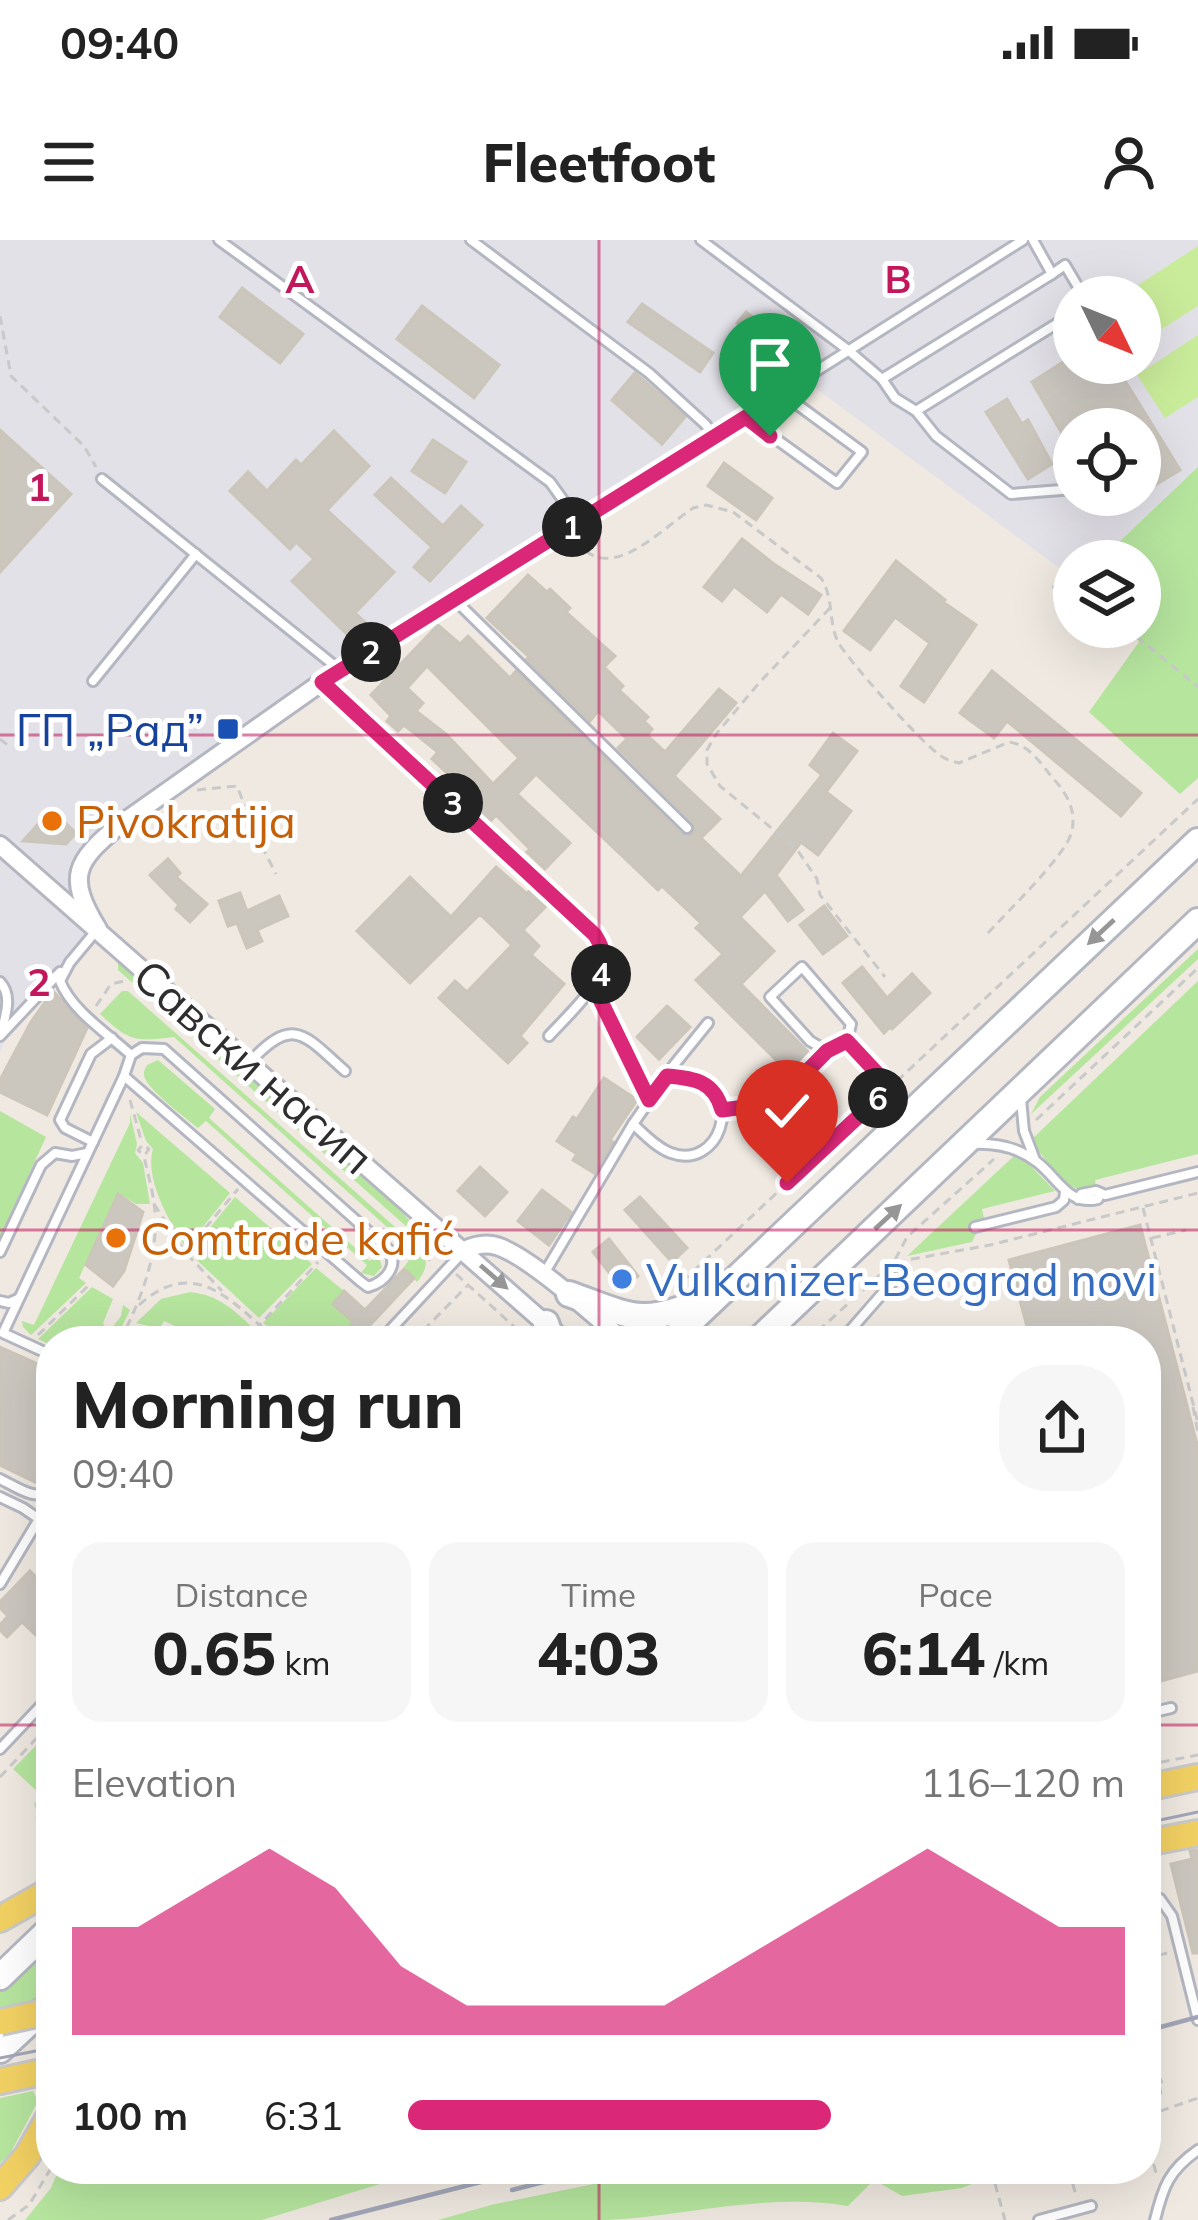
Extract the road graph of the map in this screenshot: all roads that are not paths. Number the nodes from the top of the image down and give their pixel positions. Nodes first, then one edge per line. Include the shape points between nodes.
1 (219, 240) edge
2 (471, 240) edge
3 (701, 240) edge
4 (1023, 240) edge
5 (1033, 240) edge
6 (1052, 274) junction
7 (1071, 276) edge
8 (1053, 326) edge
9 (848, 350) junction
10 (882, 379) junction
11 (802, 380) dead end
12 (785, 391) joint
13 (916, 411) junction
14 (746, 417) junction
15 (715, 436) junction
16 (102, 479) road end
17 (1053, 491) edge
18 (574, 525) junction
19 (196, 554) junction
20 (455, 600) junction
21 (341, 671) junction
22 (93, 681) dead end
23 (322, 682) junction
24 (687, 828) dead end
25 (1198, 841) edge
26 (0, 845) edge
27 (1198, 921) edge
28 (98, 929) junction
29 (1187, 941) edge
30 (70, 962) junction
31 (0, 982) edge
32 (709, 1023) dead end
33 (1, 1035) edge
34 (549, 1036) dead end
35 (112, 1039) junction
36 (847, 1041) junction
37 (827, 1051) junction
38 (130, 1055) junction
39 (250, 1062) junction
40 (345, 1071) dead end
41 (124, 1076) junction
42 (667, 1076) junction
43 (1022, 1091) junction
44 (722, 1110) junction
45 (912, 1111) junction
46 (632, 1124) junction
47 (93, 1142) junction
48 (965, 1144) junction
49 (88, 1152) junction
50 (1036, 1161) junction
51 (1198, 1172) edge
52 (1060, 1186) junction
53 (975, 1227) dead end
54 (464, 1250) junction
55 (0, 1252) edge
56 (543, 1275) junction
57 (895, 1279) dead end
58 (722, 1292) junction
59 (569, 1294) junction
60 (20, 1298) junction
61 (0, 1301) edge
62 (394, 1326) edge
63 (539, 1326) edge
64 (606, 1326) edge
65 (686, 1326) edge
66 (775, 1326) edge
67 (854, 1326) edge
68 (2, 1332) edge
69 (36, 1348) edge
70 (0, 1479) edge
71 (36, 1496) edge
72 (0, 1497) edge
73 (36, 1517) edge
74 (36, 1524) edge
75 (0, 1584) edge
76 (1171, 1708) dead end
77 (1161, 1710) edge
78 (36, 1711) edge
79 (0, 1749) edge
80 (1198, 1777) edge
81 (1161, 1785) edge
82 (1198, 1833) edge
83 (1161, 1841) edge
84 (36, 1898) edge
85 (1161, 1900) edge
86 (0, 1918) edge
87 (36, 1942) edge
88 (0, 1977) edge
89 (36, 2011) edge
90 (36, 2019) edge
91 (1198, 2020) edge
92 (0, 2022) edge
93 (0, 2050) edge
94 (36, 2073) edge
95 (0, 2081) edge
96 (36, 2140) edge
97 (1198, 2150) edge
98 (0, 2187) edge
99 (1091, 2206) dead end
100 (1040, 2220) edge
101 (1155, 2220) edge

1 - 18 lane via 550,482
2 - 15 lane via 649,373
3 - 9 lane
4 - 9 lane
5 - 6 lane
6 - 7 lane via 1065,266
6 - 10 lane
8 - 13 lane
9 - 10 lane
9 - 11 lane
10 - 13 lane
12 - 14 street, Савски насип
12 - 14 lane via 862,452 837,483
13 - 17 lane via 1011,494
14 - 15 street, Савски насип
15 - 18 street, Савски насип
16 - 19 lane
18 - 20 street, Савски насип
19 - 21 lane
19 - 22 lane
20 - 21 street, Савски насип
20 - 24 lane
21 - 23 street, Савски насип
23 - 28 street, Савски насип via 89,850 79,878
23 - 34 lane via 595,935 604,969
25 -> 45 main road
26 - 28 street, Савски насип
27 - 29 main road
28 - 30 lane, Савски насип
28 - 39 street, Савски насип
29 - 43 main road
30 - 33 lane, Савски насип
30 - 35 lane via 62,988
31 - 33 lane via 8,1002
32 - 42 lane
35 - 38 lane
35 - 47 lane via 92,1054 60,1120
36 - 37 lane
36 - 37 lane via 851,1024 802,967 770,997
36 - 45 lane
37 - 44 lane via 776,1103
38 - 41 lane
38 - 41 lane via 164,1048 388,1249 394,1267 368,1287
39 - 40 lane via 290,1034 307,1037
39 - 54 street, Савски насип
41 - 47 lane
42 - 44 lane via 706,1084
42 - 46 lane
43 - 48 main road
43 - 50 lane
44 - 46 lane via 721,1131 694,1154 669,1153
45 - 58 main road
46 - 56 lane
47 - 49 lane
48 - 50 lane via 1007,1147
66 -> 48 main road
49 - 55 lane via 55,1153 41,1166
49 - 60 lane
50 - 52 lane
51 - 52 lane via 1078,1199
52 - 53 lane via 1066,1195 1056,1207
54 - 56 street via 505,1248
54 - 62 lane
54 -> 63 street, Савски насип
56 - 59 street
57 - 67 lane
58 - 59 main road via 652,1318
58 - 65 main road
59 - 64 street
60 - 61 lane
60 - 68 lane
68 - 69 lane
70 - 71 lane
72 - 73 lane
74 - 75 lane
76 - 77 lane
78 - 79 lane
80 - 81 main road
82 - 83 main road
84 - 86 main road
85 - 91 lane
87 - 88 main road
89 - 92 main road, bridge
90 - 93 main road
94 - 95 main road
96 - 98 main road
97 - 101 lane via 1168,2179
99 - 100 lane

